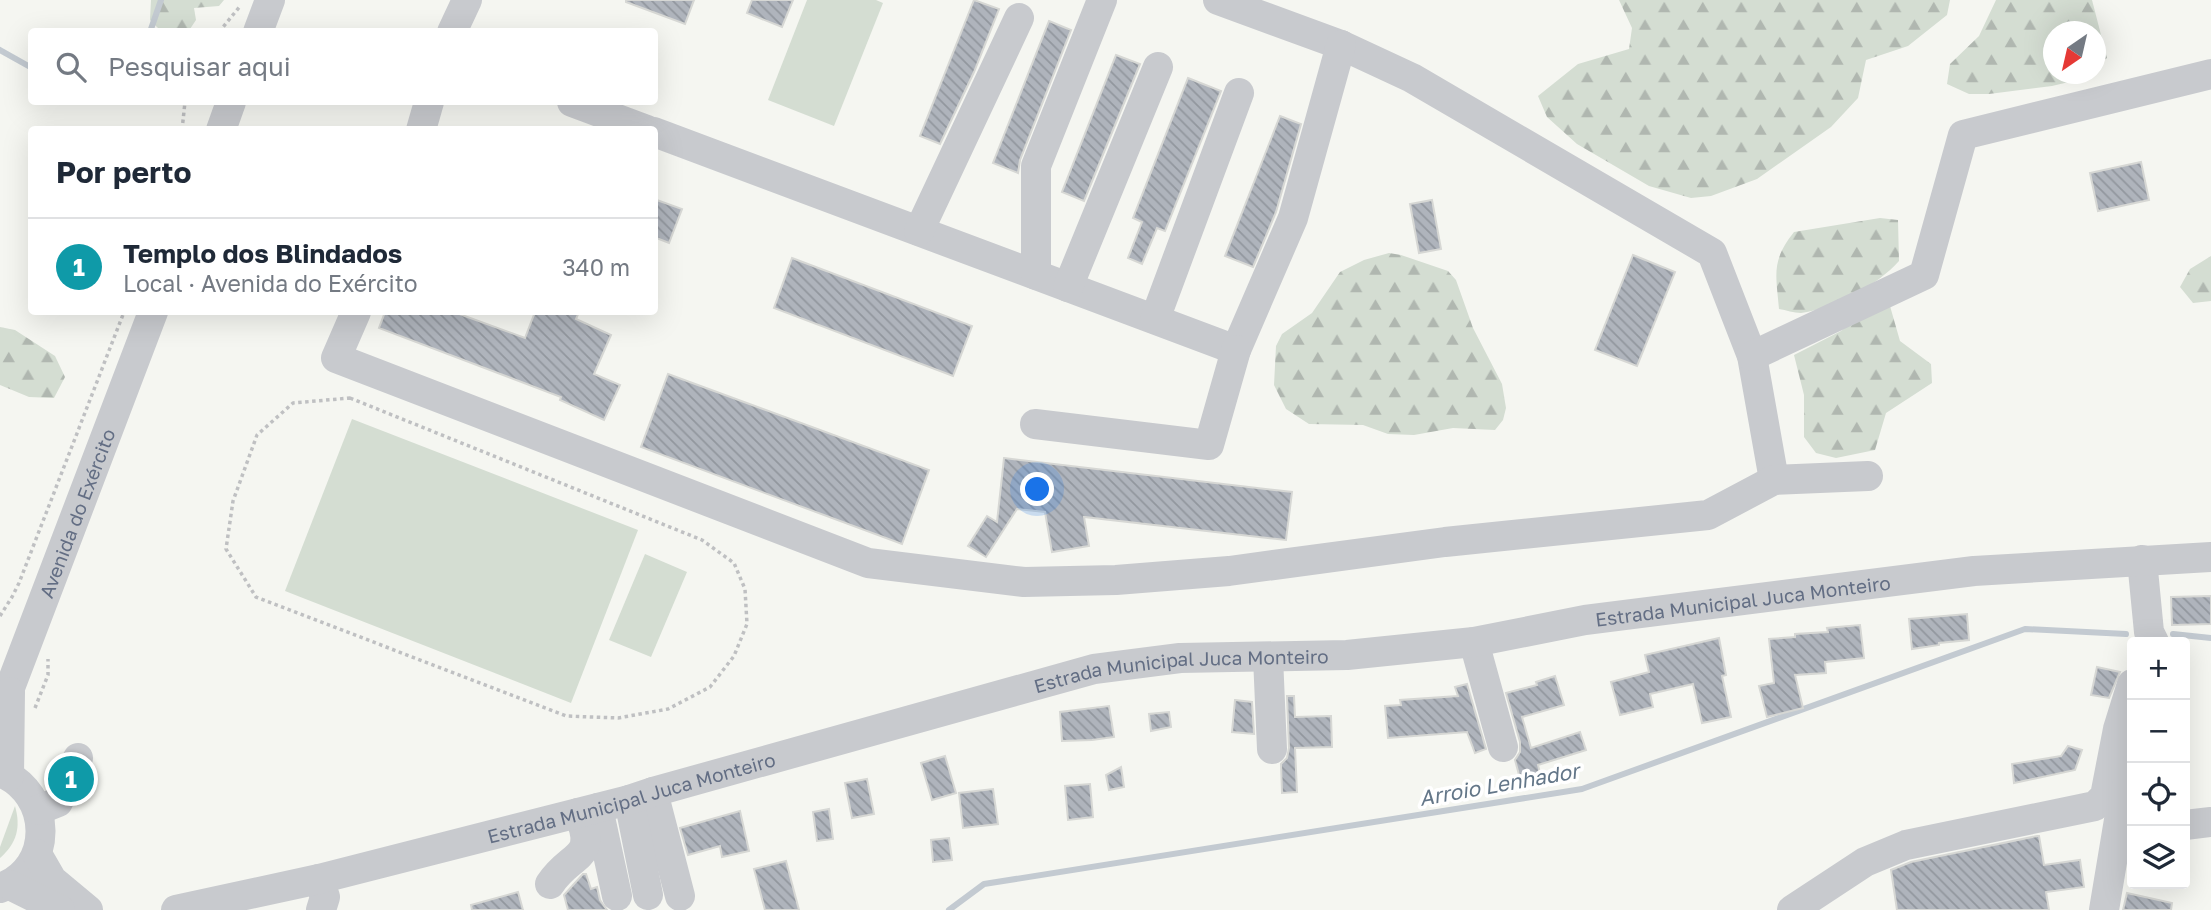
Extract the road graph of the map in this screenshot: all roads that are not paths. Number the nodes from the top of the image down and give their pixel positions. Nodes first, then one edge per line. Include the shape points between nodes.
1 (270, 0) edge
2 (467, 0) edge
3 (1102, 0) edge
4 (1218, 0) edge
5 (1019, 18) dead end
6 (260, 28) edge
7 (454, 28) edge
8 (1341, 45) junction
9 (1158, 67) dead end
10 (2211, 74) edge
11 (1239, 93) dead end
12 (230, 105) edge
13 (428, 105) edge
14 (580, 105) edge
15 (222, 126) edge
16 (422, 126) edge
17 (635, 126) edge
18 (658, 134) edge
19 (919, 232) junction
20 (1036, 275) junction
21 (1068, 287) junction
22 (152, 315) edge
23 (355, 315) edge
24 (1155, 320) junction
25 (1236, 350) junction
26 (1752, 356) junction
27 (1035, 424) dead end
28 (1868, 476) dead end
29 (1774, 480) junction
30 (2211, 557) edge
31 (2142, 560) junction
32 (2150, 637) edge
33 (1474, 642) junction
34 (1268, 657) junction
35 (2127, 700) edge
36 (5, 701) edge
37 (1503, 747) dead end
38 (1272, 749) dead end
39 (78, 758) dead end
40 (2132, 763) edge
41 (5, 774) edge
42 (641, 796) junction
43 (38, 810) junction
44 (588, 811) junction
45 (2125, 821) edge
46 (2211, 822) edge
47 (2190, 824) edge
48 (37, 854) junction
49 (550, 884) dead end
50 (9, 894) edge
51 (648, 895) dead end
52 (680, 896) dead end
53 (617, 897) dead end
54 (323, 899) edge
55 (60, 910) edge
56 (88, 910) edge
57 (176, 910) edge
58 (1792, 910) edge
59 (2104, 910) edge

1 - 6 street
2 - 7 street
3 - 20 street via 1036,166
4 - 8 street
5 - 19 street
8 - 25 street via 1293,218
8 - 26 street via 1412,78 1712,253
9 - 21 street
10 - 26 street via 1962,135 1924,275
11 - 24 street
12 - 15 street
13 - 16 street
14 - 17 street
18 - 19 street
19 - 20 street
20 - 21 street
21 - 24 street
22 - 36 street, Avenida do Exército
23 - 29 street via 336,358 868,563 1024,582 1228,571 1445,542 1708,515
24 - 25 street
25 - 27 street via 1209,445
26 - 29 street
28 - 29 street
30 - 31 street, Estrada Municipal Juca Monteiro
31 - 32 street
31 - 33 street, Estrada Municipal Juca Monteiro via 1974,571 1586,620
33 - 34 street, Estrada Municipal Juca Monteiro via 1348,655
33 - 37 street
34 - 38 street
34 - 42 street, Estrada Municipal Juca Monteiro via 1180,658 1094,669
35 - 58 street via 2105,796 2095,806 1906,845 1865,862
36 - 41 street
39 - 43 street via 58,802
40 - 45 street
41 - 43 street via 27,790
42 - 44 street, Estrada Municipal Juca Monteiro
42 - 51 street
42 - 52 street
43 - 48 street
44 - 49 street via 586,843 580,855
44 - 53 street
44 - 54 street, Estrada Municipal Juca Monteiro
45 - 59 street
46 - 47 street
48 - 50 street
48 - 56 street via 52,880
50 - 55 street
54 - 57 street, Estrada Municipal Juca Monteiro

